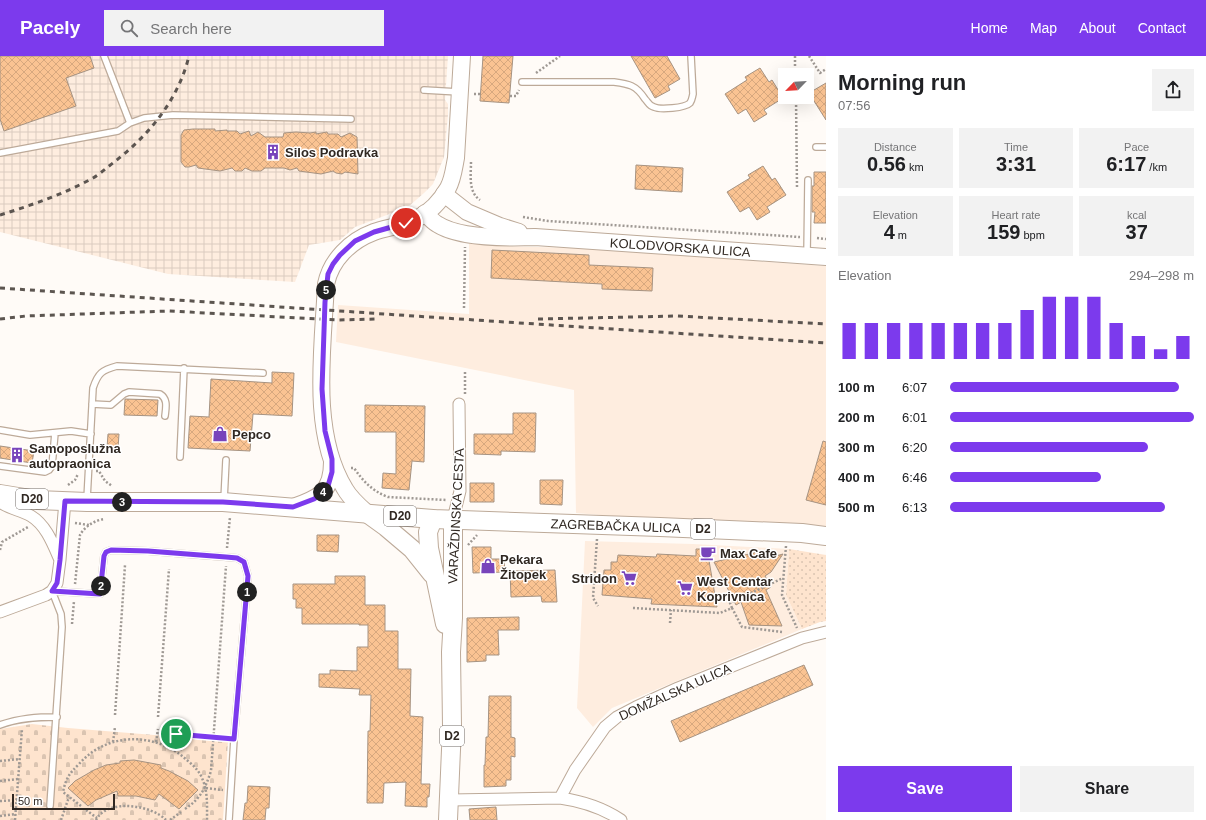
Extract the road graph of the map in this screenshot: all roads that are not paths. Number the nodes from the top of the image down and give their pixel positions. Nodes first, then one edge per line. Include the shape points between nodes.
1 (104, 56) edge
2 (462, 56) edge
3 (691, 56) edge
4 (522, 82) dead end
5 (424, 90) dead end
6 (466, 93) junction
7 (350, 119) dead end
8 (130, 123) junction
9 (816, 147) dead end
10 (826, 147) edge
11 (0, 153) edge
12 (808, 180) dead end
13 (444, 194) junction
14 (425, 214) junction
15 (536, 237) junction
16 (807, 256) junction
17 (826, 257) edge
18 (184, 368) junction
19 (264, 373) dead end
20 (92, 404) junction
21 (459, 404) road end
22 (165, 416) dead end
23 (0, 430) edge
24 (55, 433) junction
25 (91, 434) junction
26 (180, 457) dead end
27 (332, 459) junction
28 (226, 460) dead end
29 (0, 466) edge
30 (0, 494) edge
31 (65, 501) junction
32 (0, 502) edge
33 (87, 502) junction
34 (293, 507) junction
35 (226, 510) junction
36 (367, 513) junction
37 (433, 519) junction
38 (453, 519) junction
39 (826, 536) edge
40 (60, 560) junction
41 (435, 577) junction
42 (52, 591) junction
43 (0, 612) edge
44 (826, 632) edge
45 (451, 652) junction
46 (57, 717) junction
47 (0, 724) edge
48 (560, 798) junction
49 (450, 800) junction
50 (50, 806) dead end
51 (229, 820) edge
52 (448, 820) edge
53 (620, 820) edge

1 - 8 lane
2 - 6 main road
3 - 4 lane via 693,94 692,100 684,107 655,108 649,105 637,88 629,84
5 - 6 lane
6 - 13 main road via 453,175
7 - 8 lane via 173,115 144,118
8 - 11 lane via 118,131
9 - 10 lane
12 - 16 lane
13 - 14 main road
13 - 15 main road, KOLODVORSKA ULICA via 476,216
14 - 15 main road, KOLODVORSKA ULICA via 437,224 457,232 516,238
14 - 27 main road via 355,241 340,255 328,274 322,389 325,431
15 - 16 main road, KOLODVORSKA ULICA
16 - 17 main road, KOLODVORSKA ULICA
18 - 19 lane
18 - 20 lane via 117,366 104,370 93,388
18 - 26 lane
20 - 22 lane via 111,404 129,392 160,394 166,401
20 - 25 lane
21 - 38 street, VARAŽDINSKA CESTA via 460,491
23 - 24 lane via 30,435
24 - 25 lane via 71,431
24 - 29 lane via 52,466 49,470 45,472
25 - 33 lane
27 - 34 main road via 331,479 324,491 314,499
27 - 36 main road via 345,489
28 - 35 lane
30 - 31 main road, D20 via 37,500
31 - 33 main road, D20
31 - 40 street
32 - 40 street via 38,522
33 - 35 main road, D20
34 - 35 main road, D20
34 - 36 main road, D20
36 - 37 main road, D20
36 - 41 main road via 412,549
37 - 38 main road, D2
37 - 41 main road, VARAŽDINSKA CESTA / D2 via 429,525 428,539
38 - 39 main road, ZAGREBAČKA ULICA / D2
38 - 45 main road, VARAŽDINSKA CESTA / D2
40 - 42 street via 57,583
41 - 45 main road, VARAŽDINSKA CESTA / D2
42 - 43 street via 46,596
42 - 46 lane via 61,614 62,627
42 - 51 lane via 100,594 104,556 111,550 226,557 244,562 248,576
44 - 48 street, DOMŽALSKA ULICA via 802,638 678,688 618,717 605,727 575,770
45 - 49 main road, VARAŽDINSKA CESTA / D2
46 - 47 lane via 33,717
46 - 50 lane
48 - 49 street
48 - 53 street via 574,800
49 - 52 main road, VARAŽDINSKA CESTA / D2

